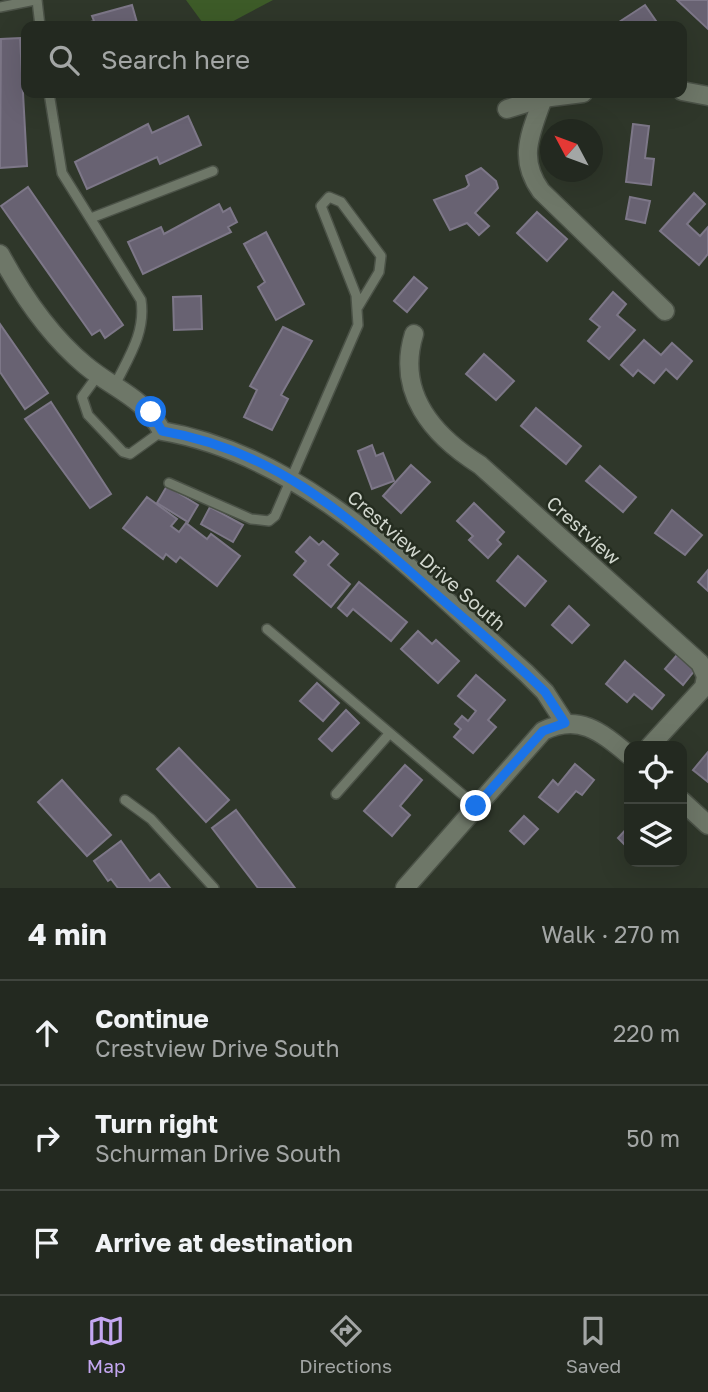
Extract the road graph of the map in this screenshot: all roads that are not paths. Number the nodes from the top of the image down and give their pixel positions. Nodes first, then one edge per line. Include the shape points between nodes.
1 (36, 0) edge
2 (0, 7) edge
3 (39, 21) edge
4 (687, 92) edge
5 (708, 96) edge
6 (50, 98) edge
7 (543, 98) joint
8 (507, 109) dead end
9 (213, 171) dead end
10 (90, 218) junction
11 (0, 254) edge
12 (358, 307) junction
13 (665, 311) dead end
14 (414, 334) dead end
15 (99, 375) junction
16 (114, 387) junction
17 (162, 431) junction
18 (293, 480) junction
19 (169, 483) dead end
20 (267, 629) dead end
21 (707, 675) edge
22 (565, 723) junction
23 (389, 734) junction
24 (655, 741) edge
25 (624, 751) edge
26 (336, 794) dead end
27 (125, 800) dead end
28 (684, 804) edge
29 (476, 806) junction
30 (708, 825) edge
31 (214, 888) edge
32 (405, 888) edge

1 - 2 lane
1 - 3 lane
4 - 5 street
6 - 10 lane via 62,173
7 - 8 street
7 - 13 street via 529,138 530,176
9 - 10 lane
10 - 16 lane via 134,286 143,315 141,333
11 - 15 street via 27,301 52,332
12 - 12 lane via 379,272 381,256 341,202 329,197 321,206
12 - 18 lane via 353,341
14 - 21 street, Crestview via 408,355 411,389 422,413 700,663
15 - 16 street
15 - 17 lane via 82,397 88,415 123,452 140,449
16 - 17 street via 146,406
17 - 18 street, Crestview Drive South via 194,437
18 - 19 lane via 269,521 250,519
18 - 22 street, Crestview Drive South via 342,512 526,673
20 - 23 lane
21 - 24 street, Crestview via 704,687
22 - 25 street via 591,727
22 - 29 street via 543,731
23 - 26 lane
23 - 29 lane
27 - 31 lane via 151,819
28 - 30 street
29 - 32 street

